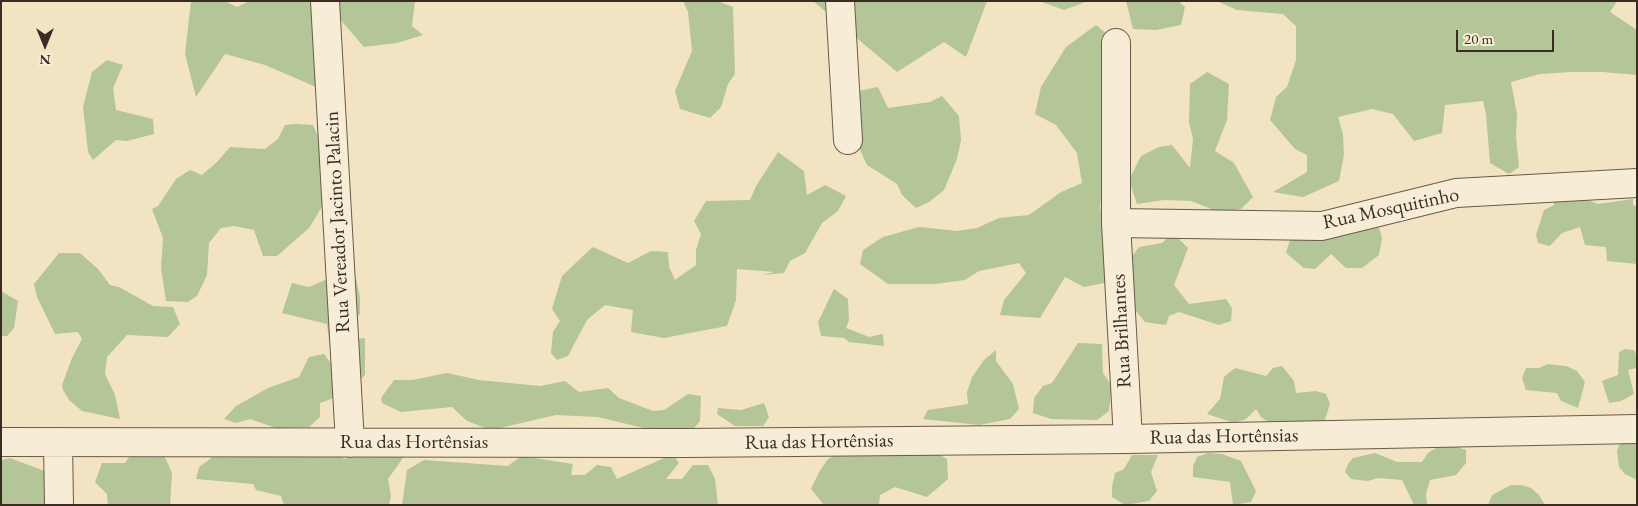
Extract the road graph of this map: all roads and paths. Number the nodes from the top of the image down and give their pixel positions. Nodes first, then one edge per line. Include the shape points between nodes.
1 (325, 1) edge
2 (840, 1) edge
3 (1116, 43) dead end
4 (848, 140) dead end
5 (1637, 183) edge
6 (1116, 223) junction
7 (1637, 429) edge
8 (1128, 439) junction
9 (1, 442) edge
10 (58, 442) junction
11 (350, 442) junction
12 (59, 505) edge

1 - 11 street, Rua Vereador Jacinto Palacin
2 - 4 street
3 - 6 street, Rua Brilhantes
5 - 6 street, Rua Mosquitinho via 1456,193 1322,226
6 - 8 street, Rua Brilhantes
7 - 8 street, Rua das Hortênsias
8 - 11 street, Rua das Hortênsias
9 - 10 street, Rua das Hortênsias
10 - 11 street, Rua das Hortênsias
10 - 12 street

